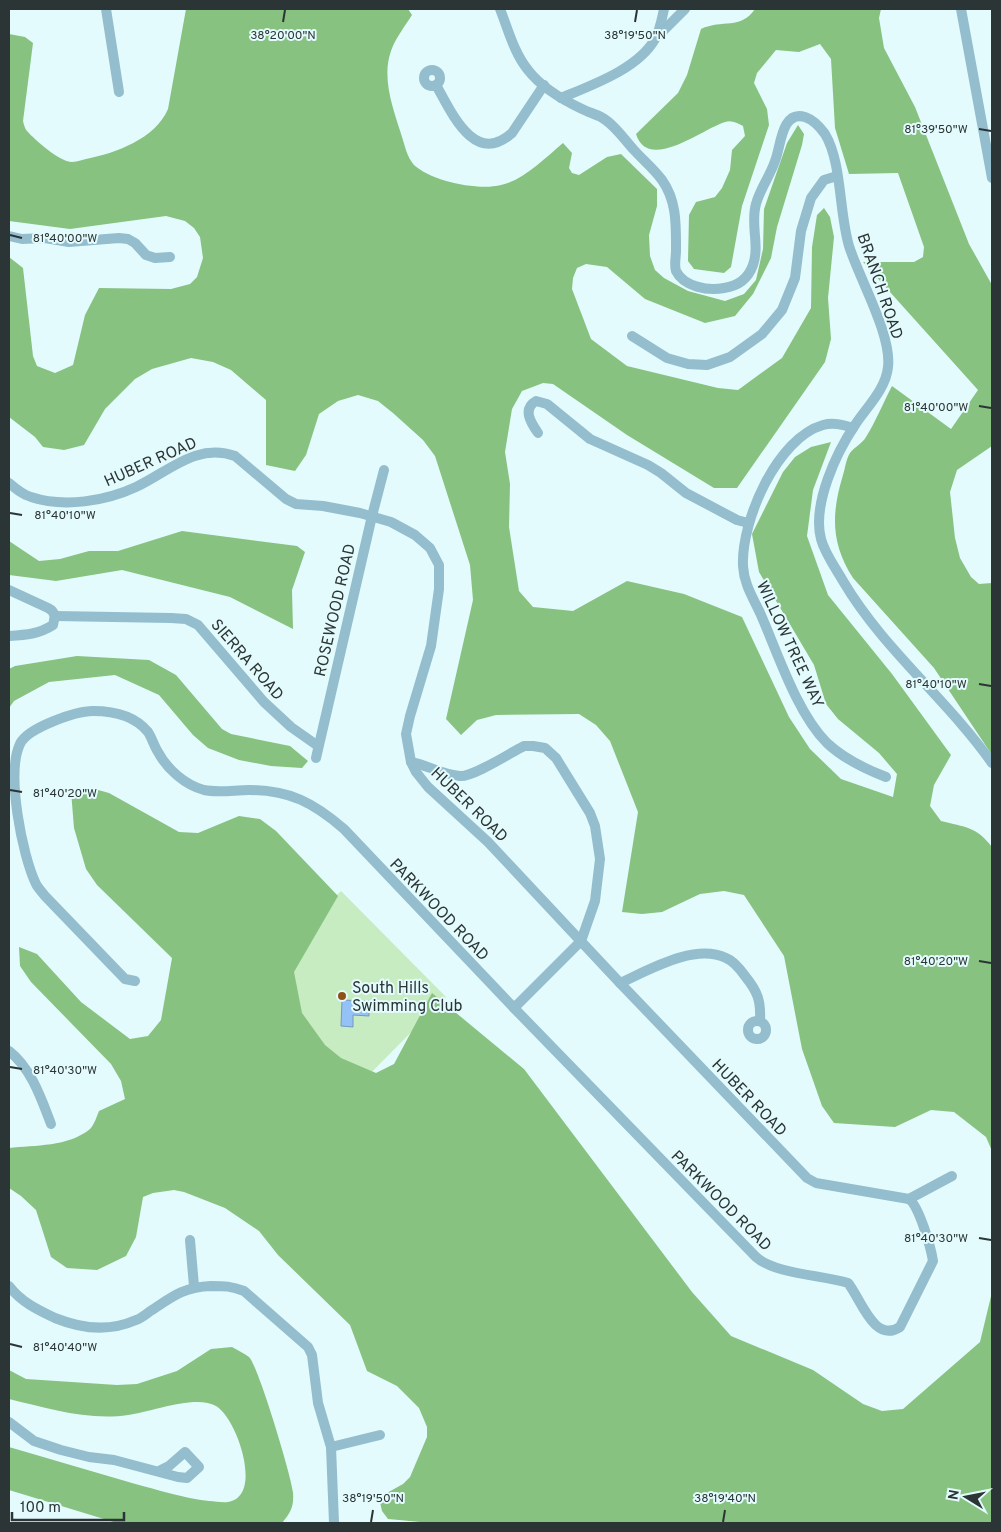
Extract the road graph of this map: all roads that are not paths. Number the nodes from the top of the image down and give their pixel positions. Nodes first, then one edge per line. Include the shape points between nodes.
1 (106, 9) edge
2 (500, 9) edge
3 (664, 9) edge
4 (685, 9) edge
5 (962, 9) edge
6 (656, 38) junction
7 (436, 85) dead end
8 (544, 85) junction
9 (118, 92) dead end
10 (561, 98) junction
11 (837, 176) junction
12 (992, 178) edge
13 (9, 236) edge
14 (170, 257) dead end
15 (632, 336) dead end
16 (853, 428) junction
17 (538, 433) dead end
18 (384, 470) dead end
19 (9, 483) edge
20 (372, 516) junction
21 (748, 523) junction
22 (9, 590) edge
23 (55, 616) junction
24 (9, 636) edge
25 (318, 746) junction
26 (316, 758) dead end
27 (411, 762) junction
28 (992, 763) edge
29 (886, 777) dead end
30 (581, 941) junction
31 (135, 981) dead end
32 (620, 982) junction
33 (514, 1008) junction
34 (760, 1022) dead end
35 (9, 1051) edge
36 (51, 1124) dead end
37 (952, 1176) dead end
38 (909, 1199) junction
39 (190, 1240) dead end
40 (9, 1286) edge
41 (194, 1286) junction
42 (9, 1422) edge
43 (380, 1435) dead end
44 (331, 1447) junction
45 (159, 1471) dead end
46 (334, 1523) edge

1 - 9 street
2 - 8 street via 519,56
3 - 6 street
4 - 6 street
5 - 12 street
6 - 10 street via 637,59 602,81
7 - 8 street via 467,135 477,141 488,142 498,142 512,133
8 - 10 street
10 - 11 street, BRANCH ROAD via 602,117 659,176 673,202 675,269 696,287 715,290 739,285 754,264 755,204 775,163 783,131 793,117 806,117 822,130 830,143
11 - 15 street via 824,180 811,198 801,231 794,278 782,310 762,334 730,358 707,365 667,358
11 - 16 street, BRANCH ROAD via 848,244 888,350 885,381
13 - 14 street via 68,242 128,239 146,255
16 - 21 street, WILLOW TREE WAY via 839,423 824,425 791,445 774,467
16 - 28 street, BRANCH ROAD via 832,470 820,513 820,536 826,553 859,607
17 - 21 street via 528,411 530,404 536,401 547,404 590,439 648,465 686,493
18 - 20 street, ROSEWOOD ROAD
19 - 20 street, HUBER ROAD via 31,497 79,502 136,488 192,456 206,452 226,453 235,456 296,504
20 - 25 street, ROSEWOOD ROAD
20 - 27 street, HUBER ROAD via 392,522 415,535 430,548 439,565 431,646 406,734
21 - 29 street, WILLOW TREE WAY via 743,565 747,588 791,685 826,742 866,769
22 - 23 street via 52,610
23 - 24 street via 53,625 43,632
23 - 25 street, SIERRA ROAD via 186,619 198,625 264,702
25 - 26 street, ROSEWOOD ROAD
27 - 30 street, HUBER ROAD via 428,788 488,842
27 - 30 street via 462,776 475,773 524,746 545,748 556,758 590,812 599,850 595,901
30 - 32 street, HUBER ROAD
30 - 33 street
31 - 33 street, PARKWOOD ROAD via 125,978 36,884 19,822 14,788 20,742 27,734 78,713 118,713 136,721 148,732 173,772 204,790 279,792 323,811 344,829
32 - 34 street via 679,957 706,953 725,957 752,984 761,1005
32 - 38 street, HUBER ROAD via 807,1178 816,1183
33 - 38 street, PARKWOOD ROAD via 763,1263 848,1283 874,1324 887,1332 900,1327 933,1261 915,1206
35 - 36 street via 19,1059 36,1088
37 - 38 street
39 - 41 street
40 - 41 street via 37,1310 68,1323 95,1328 112,1328 138,1320 176,1294
41 - 44 street via 231,1286 244,1291 308,1347 318,1403
42 - 45 street via 34,1441 61,1450
43 - 44 street
44 - 46 street

